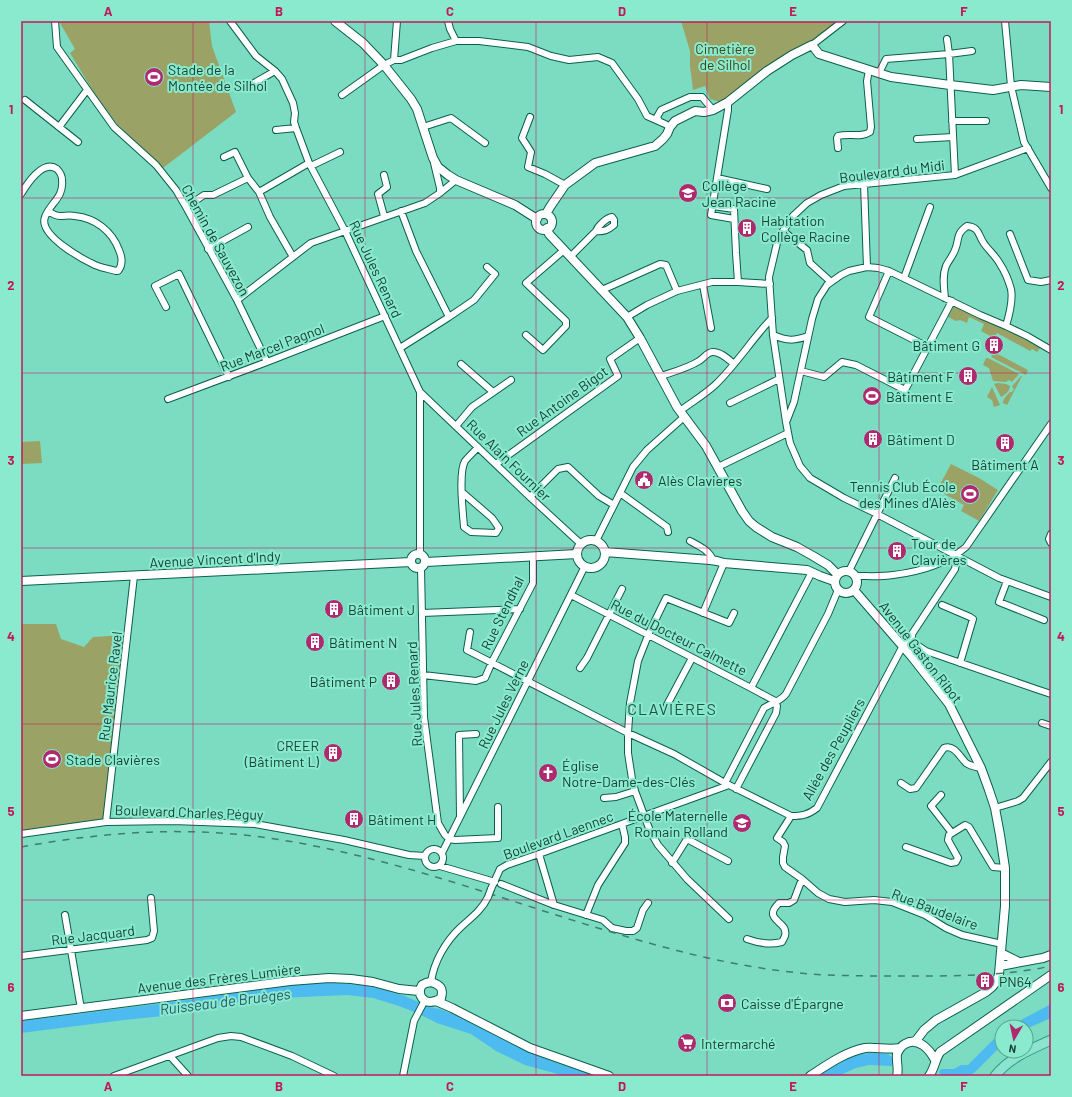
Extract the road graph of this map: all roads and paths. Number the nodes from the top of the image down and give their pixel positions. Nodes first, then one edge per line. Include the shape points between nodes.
1 (55, 21) edge
2 (230, 21) edge
3 (335, 21) edge
4 (397, 21) edge
5 (448, 21) edge
6 (843, 21) edge
7 (1005, 21) edge
8 (947, 39) dead end
9 (456, 41) junction
10 (812, 45) junction
11 (972, 51) dead end
12 (949, 54) junction
13 (394, 60) junction
14 (384, 65) junction
15 (869, 70) junction
16 (275, 72) junction
17 (879, 74) junction
18 (254, 83) dead end
19 (950, 86) junction
20 (1011, 86) junction
21 (1051, 88) edge
22 (87, 90) junction
23 (342, 95) dead end
24 (25, 100) dead end
25 (728, 102) junction
26 (713, 110) junction
27 (530, 117) dead end
28 (659, 121) junction
29 (952, 121) junction
30 (986, 121) dead end
31 (59, 127) junction
32 (423, 127) junction
33 (670, 127) junction
34 (296, 128) junction
35 (276, 130) dead end
36 (953, 137) junction
37 (916, 139) dead end
38 (78, 142) dead end
39 (485, 143) dead end
40 (838, 148) dead end
41 (1028, 148) junction
42 (340, 152) dead end
43 (224, 156) dead end
44 (433, 158) junction
45 (310, 164) junction
46 (384, 175) dead end
47 (955, 176) junction
48 (248, 178) junction
49 (717, 178) junction
50 (456, 180) junction
51 (864, 184) junction
52 (565, 185) junction
53 (1051, 188) edge
54 (767, 189) dead end
55 (259, 192) junction
56 (440, 193) junction
57 (21, 194) edge
58 (713, 206) junction
59 (186, 207) junction
60 (930, 207) dead end
61 (401, 211) junction
62 (48, 212) junction
63 (546, 214) junction
64 (384, 216) junction
65 (537, 219) junction
66 (734, 219) junction
67 (248, 227) dead end
68 (547, 228) junction
69 (345, 231) junction
70 (596, 231) dead end
71 (783, 231) junction
72 (1010, 234) dead end
73 (208, 249) junction
74 (564, 250) junction
75 (293, 256) junction
76 (570, 257) junction
77 (487, 267) dead end
78 (867, 267) junction
79 (889, 271) junction
80 (904, 278) junction
81 (1051, 280) edge
82 (738, 282) junction
83 (831, 282) junction
84 (703, 284) junction
85 (770, 284) junction
86 (602, 290) junction
87 (677, 291) junction
88 (945, 298) junction
89 (236, 300) junction
90 (952, 301) junction
91 (166, 307) dead end
92 (384, 316) junction
93 (449, 317) junction
94 (627, 317) junction
95 (772, 318) junction
96 (1006, 326) junction
97 (711, 328) dead end
98 (526, 335) dead end
99 (774, 335) junction
100 (808, 336) junction
101 (640, 338) junction
102 (928, 347) junction
103 (400, 348) junction
104 (1051, 350) edge
105 (267, 362) junction
106 (461, 364) dead end
107 (734, 364) junction
108 (801, 372) junction
109 (661, 376) junction
110 (229, 377) junction
111 (779, 379) junction
112 (511, 380) dead end
113 (420, 392) junction
114 (493, 392) junction
115 (168, 399) dead end
116 (730, 403) dead end
117 (682, 414) junction
118 (786, 422) junction
119 (1051, 424) edge
120 (456, 426) junction
121 (788, 433) junction
122 (478, 447) junction
123 (496, 464) junction
124 (718, 467) junction
125 (895, 478) dead end
126 (462, 493) junction
127 (620, 493) junction
128 (530, 497) junction
129 (614, 505) junction
130 (877, 514) junction
131 (668, 532) dead end
132 (1051, 534) edge
133 (596, 541) junction
134 (690, 541) dead end
135 (1051, 543) edge
136 (581, 544) junction
137 (420, 553) junction
138 (577, 554) junction
139 (605, 554) junction
140 (956, 554) junction
141 (533, 557) junction
142 (713, 560) junction
143 (410, 562) junction
144 (724, 563) junction
145 (423, 565) junction
146 (585, 566) junction
147 (849, 570) junction
148 (812, 572) junction
149 (134, 576) junction
150 (856, 576) junction
151 (836, 577) junction
152 (21, 581) edge
153 (1007, 581) junction
154 (622, 589) dead end
155 (838, 590) junction
156 (854, 590) junction
157 (668, 591) dead end
158 (571, 595) junction
159 (1051, 597) edge
160 (666, 598) junction
161 (942, 605) dead end
162 (520, 609) junction
163 (422, 613) junction
164 (703, 613) junction
165 (734, 613) dead end
166 (609, 615) junction
167 (1044, 620) dead end
168 (470, 632) dead end
169 (912, 634) junction
170 (648, 635) junction
171 (903, 647) junction
172 (919, 647) junction
173 (926, 651) junction
174 (912, 657) junction
175 (692, 658) junction
176 (492, 662) junction
177 (960, 663) junction
178 (580, 668) dead end
179 (424, 674) junction
180 (528, 682) junction
181 (752, 688) junction
182 (1051, 694) edge
183 (775, 702) junction
184 (667, 706) dead end
185 (1042, 723) dead end
186 (1051, 726) edge
187 (628, 733) junction
188 (476, 734) dead end
189 (1051, 762) edge
190 (981, 768) junction
191 (901, 783) dead end
192 (727, 784) junction
193 (736, 789) junction
194 (635, 791) junction
195 (941, 795) dead end
196 (604, 798) dead end
197 (498, 807) dead end
198 (995, 808) junction
199 (645, 816) junction
200 (791, 816) junction
201 (460, 817) junction
202 (106, 822) junction
203 (622, 824) junction
204 (952, 833) junction
205 (21, 834) edge
206 (449, 839) junction
207 (906, 847) dead end
208 (442, 853) junction
209 (539, 854) junction
210 (426, 856) junction
211 (728, 862) dead end
212 (672, 863) junction
213 (440, 866) junction
214 (1004, 868) junction
215 (802, 879) junction
216 (498, 883) junction
217 (150, 898) dead end
218 (648, 903) dead end
219 (554, 905) junction
220 (65, 915) dead end
221 (586, 915) junction
222 (729, 919) dead end
223 (747, 939) dead end
224 (1002, 948) junction
225 (70, 950) junction
226 (1051, 955) edge
227 (21, 956) edge
228 (1020, 962) junction
229 (1000, 966) junction
230 (1051, 975) edge
231 (431, 982) junction
232 (419, 991) junction
233 (438, 1000) junction
234 (424, 1002) junction
235 (81, 1009) junction
236 (21, 1016) edge
237 (1051, 1035) edge
238 (1051, 1040) edge
239 (1034, 1042) edge
240 (918, 1043) junction
241 (898, 1052) junction
242 (935, 1055) junction
243 (170, 1056) junction
244 (1006, 1059) edge
245 (932, 1075) edge
246 (114, 1076) edge
247 (188, 1076) edge
248 (334, 1076) edge
249 (403, 1076) edge
250 (609, 1076) edge
251 (810, 1076) edge
252 (897, 1076) edge
253 (988, 1076) edge
254 (995, 1076) edge

1 - 22 street, Chemin de Sauvezon via 57,47
2 - 16 street, Rue Jules Renard via 256,56
3 - 14 street via 363,43
4 - 13 street
5 - 9 street
6 - 10 street
7 - 20 street
8 - 12 street
9 - 13 street via 401,60
9 - 28 street via 528,47 569,60 598,57 612,63 647,116
10 - 15 street via 819,54
10 - 25 street via 767,71
11 - 12 street
12 - 17 street via 886,59
12 - 19 street
13 - 14 street
14 - 23 street
14 - 32 street via 411,99
15 - 17 street
15 - 40 street via 867,81 870,132 863,135 838,136
16 - 18 street
16 - 34 street, Rue Jules Renard via 282,80 293,103
17 - 19 street
19 - 20 street via 993,90
19 - 29 street
20 - 21 street
20 - 41 street via 1024,142
22 - 31 street
22 - 59 street, Chemin de Sauvezon via 114,127 156,165
24 - 31 street
25 - 26 street
25 - 49 street
26 - 28 street via 702,97 690,97 661,110 657,117
26 - 33 street via 695,112 675,121
27 - 52 street via 522,138 531,152 528,167
28 - 33 street
29 - 30 street
29 - 36 street
31 - 38 street
32 - 39 street via 451,118
32 - 44 street
33 - 52 street via 655,146 595,163
34 - 35 street
34 - 45 street, Rue Jules Renard
36 - 37 street
36 - 47 street
41 - 47 street, Boulevard du Midi
41 - 53 street
42 - 45 street
43 - 48 street via 235,152
44 - 50 street via 438,167
44 - 56 street
45 - 55 street
45 - 69 street, Rue Jules Renard
46 - 64 street via 387,186 378,194
47 - 51 street, Boulevard du Midi
48 - 55 street
48 - 59 street via 213,195 204,195
49 - 54 street
49 - 58 street
50 - 56 street
50 - 65 street via 515,205
51 - 71 street, Boulevard du Midi via 844,186 821,195 794,216
51 - 78 street
52 - 63 street
55 - 75 street via 270,217
56 - 61 street via 425,203
57 - 62 street via 42,169 47,166 57,169 61,174 62,186 60,194
58 - 66 street via 734,209
58 - 66 street via 711,215
59 - 73 street, Chemin de Sauvezon
60 - 80 street
61 - 64 street
61 - 93 street via 416,251
62 - 62 street via 44,221 47,231 68,250 101,267 116,271 121,268 121,256 115,241 102,226 84,217 59,216
63 - 65 street via 540,215
63 - 68 street via 551,219
64 - 69 street
65 - 68 street via 538,227
66 - 82 street
67 - 73 street
68 - 74 street via 549,234
69 - 75 street via 311,242
69 - 92 street, Rue Jules Renard
70 - 76 street
71 - 83 street via 807,250 810,263
71 - 85 street, Boulevard du Midi via 777,243 769,277
72 - 81 street via 1028,280
73 - 89 street, Chemin de Sauvezon
74 - 76 street
74 - 98 street via 526,282 566,321 566,326 543,350
75 - 89 street
76 - 86 street
77 - 93 street via 495,274 474,300
78 - 79 street
78 - 83 street via 849,271
79 - 80 street
79 - 102 street via 869,317
80 - 88 street
82 - 84 street
82 - 85 street
83 - 100 street via 818,299
84 - 87 street
84 - 97 street
85 - 95 street, Boulevard du Midi
86 - 87 street via 663,264 666,265
86 - 94 street
87 - 94 street
88 - 90 street
88 - 96 street via 946,266 955,250 958,235 967,226 973,227 1000,263 1012,290
89 - 105 street, Chemin de Sauvezon
90 - 96 street
90 - 102 street
91 - 110 street via 155,286 179,274
92 - 103 street, Rue Jules Renard
92 - 105 street, Rue Marcel Pagnol
93 - 103 street
94 - 101 street
95 - 99 street, Boulevard du Midi
95 - 107 street
96 - 104 street
99 - 100 street via 790,340
99 - 111 street, Boulevard du Midi
100 - 108 street
101 - 109 street
101 - 123 street, Rue Antoine Bigot via 610,359 618,376
102 - 108 street via 906,390 856,365 842,362 824,377
103 - 113 street, Rue Jules Renard
105 - 110 street, Rue Marcel Pagnol
106 - 114 street
107 - 109 street via 714,352 691,365
107 - 117 street
108 - 118 street
109 - 117 street
110 - 115 street, Rue Marcel Pagnol
111 - 116 street
111 - 118 street, Boulevard du Midi
112 - 114 street
113 - 120 street, Rue Alain Fournier
113 - 137 street, Rue Jules Renard
114 - 120 street via 472,407
117 - 124 street
117 - 127 street via 640,457
118 - 121 street, Boulevard du Midi
119 - 140 street via 966,548
120 - 122 street, Rue Alain Fournier
121 - 124 street
121 - 130 street, Boulevard du Midi via 800,466 810,478
122 - 123 street, Rue Alain Fournier
122 - 126 street via 465,462
123 - 128 street, Rue Alain Fournier
124 - 151 street via 752,524 772,537 813,556 828,566
125 - 130 street
126 - 126 street via 464,527 471,532 496,533 499,528 492,518
127 - 129 street
127 - 131 street via 667,527
128 - 129 street via 558,469 568,467 599,496
128 - 136 street, Rue Alain Fournier
129 - 133 street
130 - 140 street, Boulevard du Midi
130 - 147 street
132 - 135 street
133 - 136 street via 588,540
133 - 139 street via 603,547
134 - 142 street via 704,548
136 - 138 street
137 - 143 street via 414,554
137 - 145 street via 425,558
138 - 141 street
138 - 146 street
139 - 142 street
139 - 144 street via 710,565
139 - 146 street via 599,565 590,568
140 - 150 street via 913,572
140 - 153 street, Boulevard du Midi
140 - 169 street, Allée des Peupliers via 955,569
141 - 145 street
141 - 162 street, Rue Stendhal via 533,583
142 - 144 street
143 - 145 street via 414,567
143 - 149 street, Avenue Vincent d'Indy
144 - 148 street
144 - 164 street
145 - 163 street, Rue Jules Renard
146 - 158 street, Rue Jules Verne
147 - 150 street
147 - 151 street via 842,571
148 - 151 street via 820,576
148 - 181 street
149 - 152 street, Avenue Vincent d'Indy
149 - 202 street, Rue Maurice Ravel
150 - 156 street
151 - 155 street via 835,586
153 - 159 street, Boulevard du Midi
153 - 167 street via 999,602
154 - 166 street
155 - 156 street via 845,593
155 - 183 street via 786,694
156 - 171 street, Avenue Gaston Ribot
157 - 160 street
158 - 166 street, Rue du Docteur Calmette
158 - 180 street, Rue Jules Verne
160 - 164 street
160 - 170 street
161 - 177 street via 972,619
162 - 163 street
162 - 176 street, Rue Stendhal
163 - 179 street, Rue Jules Renard
164 - 165 street via 729,623
166 - 170 street, Rue du Docteur Calmette
166 - 178 street
168 - 176 street via 467,650
169 - 171 street, Allée des Peupliers
169 - 172 street via 912,641
170 - 175 street, Rue du Docteur Calmette
170 - 187 street via 638,661 630,703
171 - 172 street
171 - 174 street, Avenue Gaston Ribot
171 - 200 street, Allée des Peupliers via 817,808 809,814
172 - 173 street
173 - 174 street
173 - 177 street
174 - 190 street, Avenue Gaston Ribot via 949,704
175 - 181 street, Rue du Docteur Calmette
175 - 184 street
176 - 179 street via 485,678 476,681
176 - 180 street, Rue Stendhal
177 - 182 street
179 - 206 street, Rue Jules Renard via 424,717 438,823
180 - 187 street, Rue Stendhal
180 - 201 street, Rue Jules Verne
181 - 183 street, Rue du Docteur Calmette
183 - 192 street via 764,708
183 - 193 street via 776,713
185 - 186 street
187 - 192 street, Rue Stendhal via 674,754
187 - 194 street via 628,753
188 - 201 street via 459,735
189 - 198 street via 1023,798
190 - 191 street via 967,763 959,753 947,747 916,788 910,789
190 - 198 street, Avenue Gaston Ribot
192 - 193 street, Rue Stendhal
192 - 199 street, Boulevard Laennec
193 - 200 street
194 - 196 street
194 - 199 street
195 - 204 street via 931,806
197 - 206 street via 498,838
198 - 214 street, Avenue Gaston Ribot
199 - 203 street, Boulevard Laennec
199 - 212 street via 658,845
200 - 215 street, Rue Baudelaire via 777,838 785,846 785,867
201 - 206 street, Rue Jules Verne
202 - 205 street, Boulevard Charles Péguy
202 - 210 street, Boulevard Charles Péguy via 255,824 409,855
203 - 209 street, Boulevard Laennec
203 - 221 street via 625,843 598,885
204 - 207 street via 948,840 958,858 956,862 951,863
204 - 214 street via 965,825 969,827 993,867
206 - 208 street, Rue Jules Verne
208 - 210 street via 433,849
208 - 213 street via 444,860
209 - 216 street, Boulevard Laennec via 500,869
209 - 219 street
210 - 213 street via 425,860 431,867
211 - 212 street via 687,838
212 - 222 street
213 - 216 street
214 - 224 street, Avenue Gaston Ribot
215 - 223 street via 794,900 779,903 772,912 774,918 785,929 782,942 762,943
215 - 224 street, Rue Baudelaire via 829,899 844,902 892,902 925,915 962,935
216 - 219 street
216 - 231 street, Boulevard Laennec, bridge via 481,909 448,941
217 - 225 street, Rue Jacquard via 154,931 152,938
218 - 221 street via 637,928 633,931 612,928 603,920
219 - 221 street
220 - 225 street
224 - 228 street
224 - 229 street, Avenue Gaston Ribot
225 - 227 street, Rue Jacquard
225 - 235 street
226 - 228 street
228 - 229 street
229 - 240 street, Avenue Gaston Ribot via 997,981 992,987 926,1027
230 - 242 street
231 - 232 street via 422,985
231 - 233 street via 442,989
232 - 234 street
232 - 235 street, Avenue des Frères Lumière via 373,982 329,978
233 - 234 street
233 - 250 street via 530,1048
234 - 249 street via 414,1022
235 - 236 street, Avenue des Frères Lumière
237 - 239 main road
238 - 254 main road via 1014,1059
240 - 241 street via 909,1042
240 - 242 street
241 - 251 street via 890,1049 854,1050
241 - 252 street
242 - 245 street
243 - 246 street
243 - 247 street
243 - 248 street via 218,1038 234,1036 292,1056
244 - 253 main road

